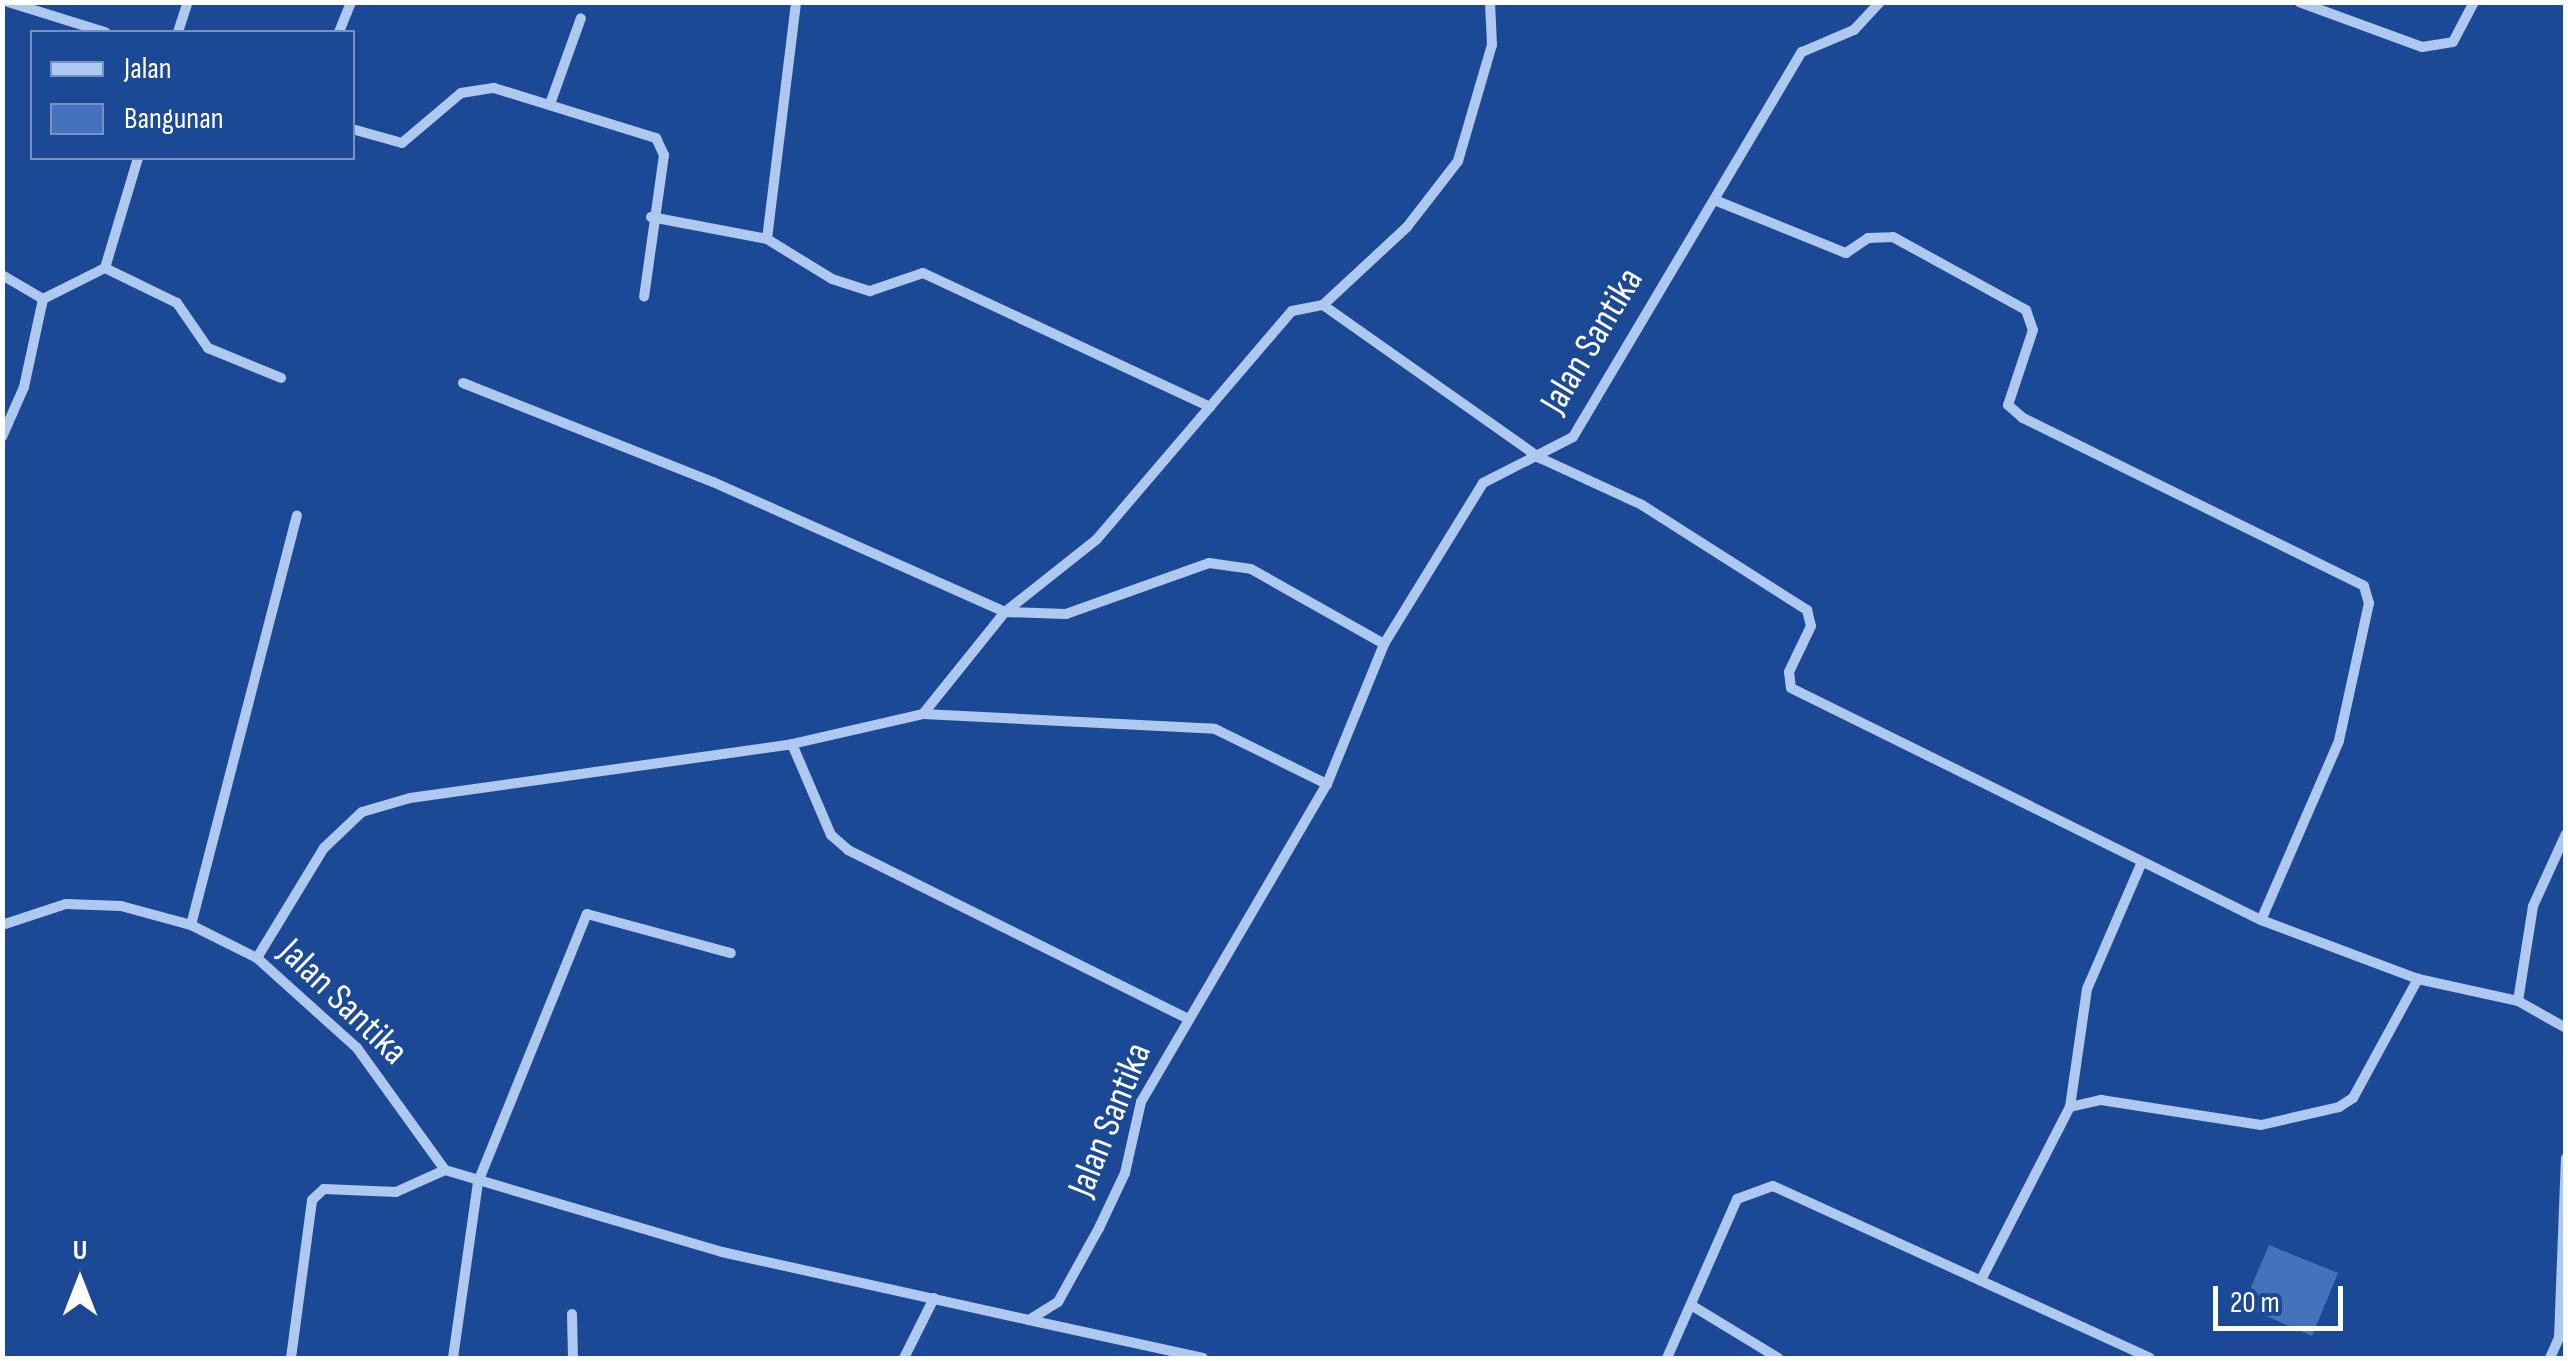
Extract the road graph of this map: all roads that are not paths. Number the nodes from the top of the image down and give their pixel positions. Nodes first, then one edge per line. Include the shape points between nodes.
1 (8, 2) edge
2 (188, 2) edge
3 (351, 2) edge
4 (796, 2) edge
5 (1490, 2) edge
6 (1880, 2) edge
7 (2299, 2) edge
8 (2474, 2) edge
9 (582, 18) dead end
10 (99, 30) edge
11 (179, 30) edge
12 (340, 30) edge
13 (550, 104) junction
14 (355, 130) edge
15 (137, 160) edge
16 (1718, 201) junction
17 (650, 217) junction
18 (767, 239) junction
19 (104, 268) junction
20 (2, 275) edge
21 (644, 297) dead end
22 (43, 299) junction
23 (1323, 305) junction
24 (281, 378) dead end
25 (462, 383) dead end
26 (1210, 408) junction
27 (2, 437) edge
28 (1540, 458) junction
29 (297, 516) dead end
30 (1005, 612) junction
31 (1384, 644) junction
32 (923, 714) junction
33 (792, 744) junction
34 (1327, 784) junction
35 (2566, 834) edge
36 (2142, 862) junction
37 (2260, 920) junction
38 (2, 925) edge
39 (191, 925) junction
40 (730, 953) dead end
41 (257, 958) junction
42 (2418, 979) junction
43 (2518, 1002) junction
44 (1186, 1018) junction
45 (2566, 1028) edge
46 (2070, 1107) junction
47 (2566, 1158) edge
48 (444, 1170) junction
49 (478, 1182) junction
50 (1982, 1276) junction
51 (934, 1298) junction
52 (1692, 1304) junction
53 (572, 1314) dead end
54 (1029, 1320) junction
55 (290, 1358) edge
56 (453, 1358) edge
57 (573, 1358) edge
58 (904, 1358) edge
59 (1203, 1358) edge
60 (1667, 1358) edge
61 (1778, 1358) edge
62 (2150, 1358) edge
63 (2550, 1358) edge

1 - 10 street
2 - 11 street
3 - 12 street
4 - 18 street
5 - 23 street via 1492,45 1458,161 1407,228
6 - 16 street, Jalan Santika via 1854,30 1802,52
7 - 8 street via 2422,47 2453,42
9 - 13 street
13 - 14 street via 494,88 461,93 402,143
13 - 17 street via 656,138 664,155
15 - 19 street
16 - 28 street, Jalan Santika via 1573,437
16 - 37 street via 1846,253 1868,238 1893,237 2026,310 2033,330 2008,405 2023,418 2364,586 2368,602 2339,741
17 - 18 street
17 - 21 street
18 - 26 street via 832,279 870,291 923,273
19 - 22 street
19 - 24 street via 176,303 208,348
20 - 22 street
22 - 27 street via 24,386
23 - 26 street via 1292,311
23 - 28 street
25 - 30 street via 713,482
26 - 30 street via 1097,539
28 - 31 street, Jalan Santika via 1483,483
28 - 36 street via 1642,505 1808,610 1811,626 1789,672 1791,688
29 - 39 street
30 - 31 street via 1066,614 1209,563 1251,569
30 - 32 street
31 - 34 street, Jalan Santika
32 - 33 street
32 - 34 street via 1215,729
33 - 41 street via 410,798 362,812 324,848
33 - 44 street via 832,835 848,850
34 - 44 street, Jalan Santika
35 - 43 street via 2533,906
36 - 37 street
36 - 46 street via 2087,989
37 - 42 street
38 - 39 street, Jalan Santika via 66,904 121,906
39 - 41 street, Jalan Santika
40 - 49 street via 587,914
41 - 48 street, Jalan Santika via 357,1048
42 - 43 street
42 - 46 street via 2353,1098 2339,1107 2260,1124 2101,1100
43 - 45 street
44 - 54 street, Jalan Santika via 1141,1102 1125,1173 1099,1228 1058,1302
46 - 50 street
47 - 63 street via 2559,1338
48 - 49 street
48 - 55 street via 396,1192 324,1189 312,1200
49 - 51 street via 722,1252
49 - 56 street
50 - 52 street via 1773,1186 1737,1199
50 - 62 street
51 - 54 street
51 - 58 street
52 - 60 street
52 - 61 street
53 - 57 street
54 - 59 street

